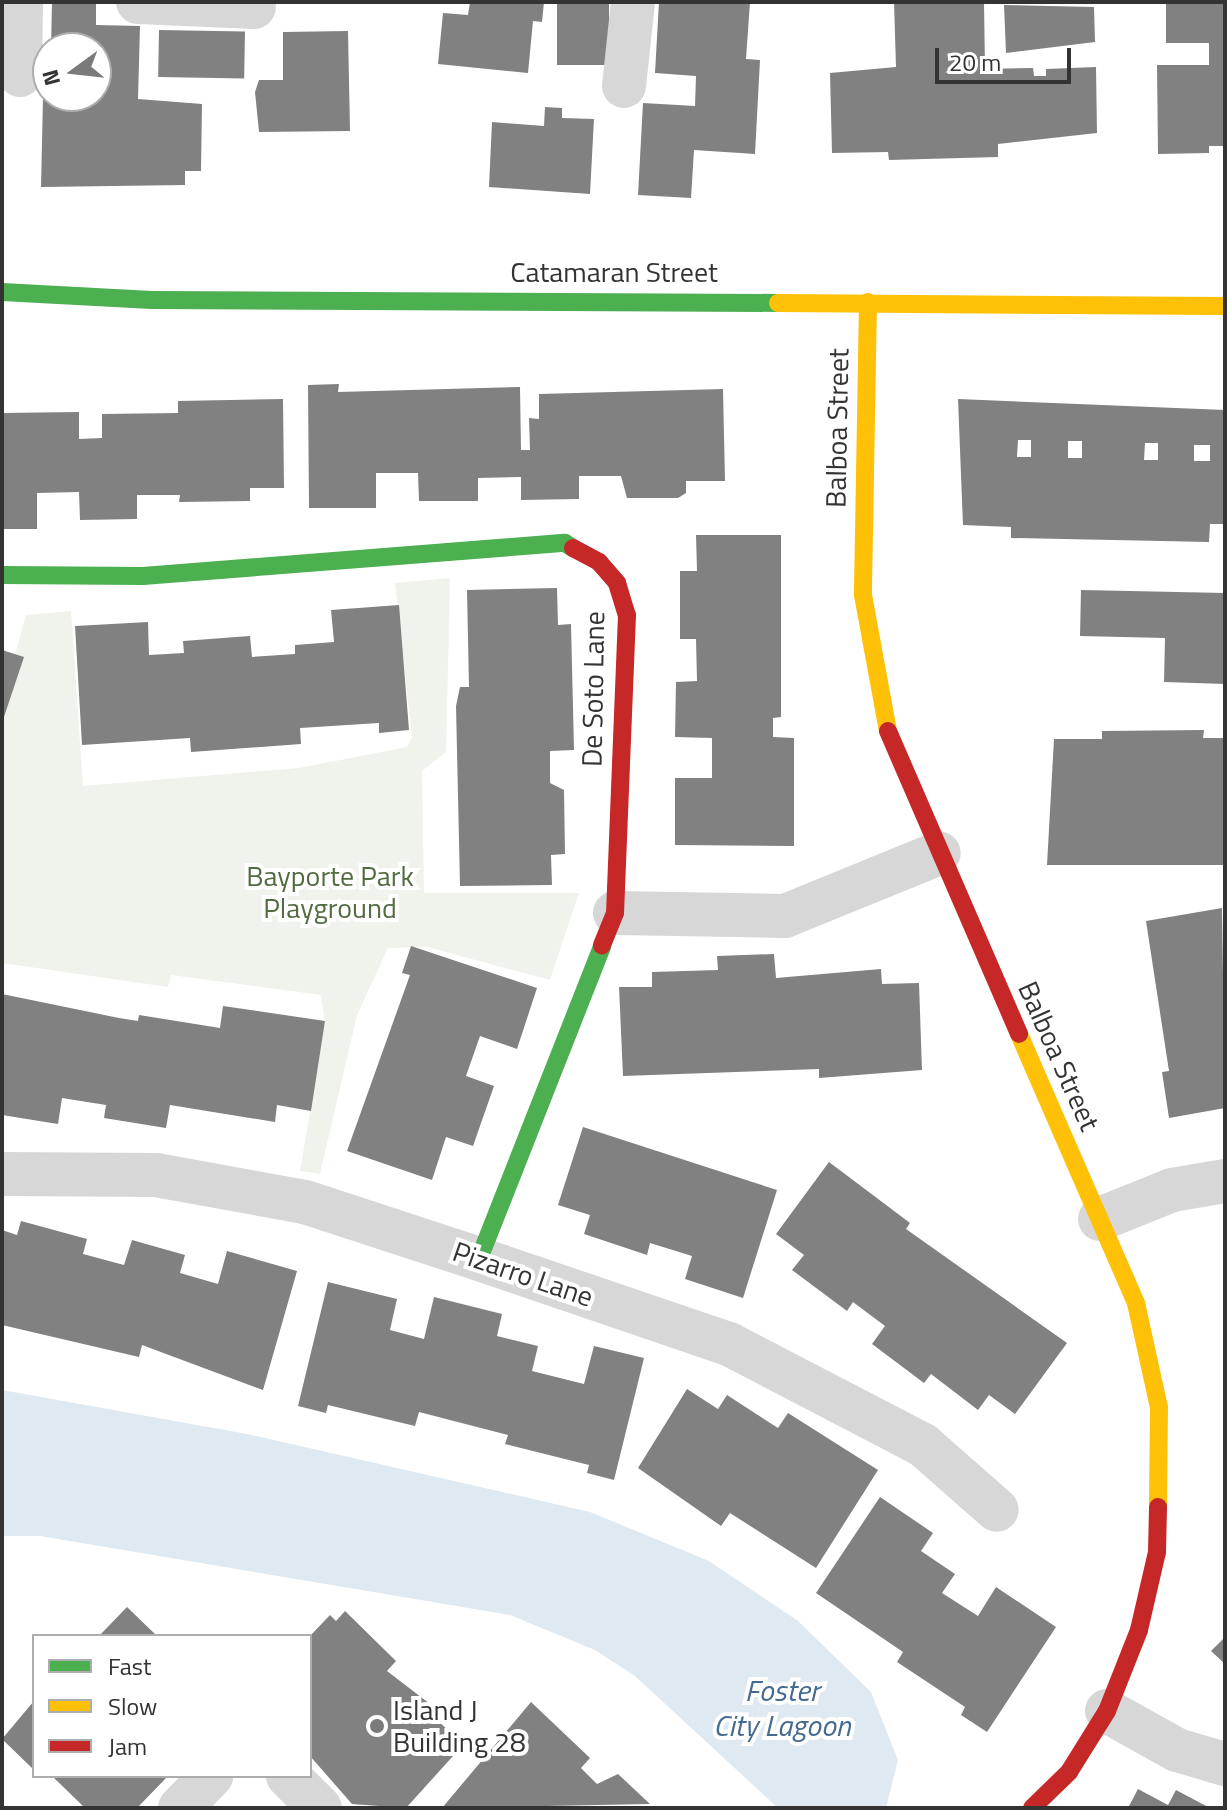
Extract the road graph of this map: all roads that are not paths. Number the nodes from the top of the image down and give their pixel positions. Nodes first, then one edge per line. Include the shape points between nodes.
1 (21, 2) edge
2 (138, 2) edge
3 (633, 2) edge
4 (254, 7) dead end
5 (20, 75) dead end
6 (624, 86) dead end
7 (2, 292) edge
8 (868, 302) junction
9 (1225, 306) edge
10 (2, 575) edge
11 (939, 853) junction
12 (615, 913) junction
13 (2, 1174) edge
14 (1225, 1181) edge
15 (1100, 1219) junction
16 (479, 1259) junction
17 (997, 1510) dead end
18 (1107, 1711) junction
19 (1225, 1764) edge
20 (209, 1778) edge
21 (290, 1778) edge
22 (180, 1808) edge
23 (320, 1808) edge
24 (1032, 1808) edge

1 - 5 street
2 - 4 street
3 - 6 street
7 - 8 street, Catamaran Street via 152,300
8 - 9 street, Catamaran Street
8 - 11 street, Balboa Street via 863,595 870,656 886,727
10 - 12 street, De Soto Lane via 143,576 565,543 599,562 617,583 627,615
11 - 12 street via 785,916
11 - 15 street, Balboa Street
12 - 16 street, De Soto Lane
13 - 16 street, Pizarro Lane via 156,1175 305,1202
14 - 15 street via 1172,1190
15 - 18 street, Balboa Street via 1136,1303 1150,1358 1162,1486 1157,1552 1139,1630
16 - 17 street, Pizarro Lane via 729,1344 923,1445
18 - 19 street via 1177,1750
18 - 24 street, Balboa Street via 1069,1772
20 - 22 street
21 - 23 street

